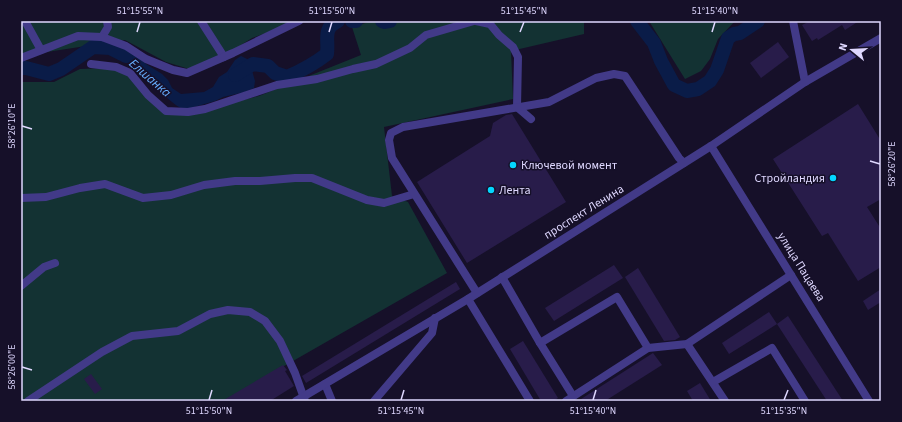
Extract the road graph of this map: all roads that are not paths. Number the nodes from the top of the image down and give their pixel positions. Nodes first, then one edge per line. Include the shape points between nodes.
1 (25, 21) edge
2 (107, 21) edge
3 (201, 21) edge
4 (300, 21) edge
5 (475, 21) edge
6 (793, 21) edge
7 (290, 23) edge
8 (102, 37) junction
9 (881, 38) edge
10 (41, 50) junction
11 (224, 57) junction
12 (21, 58) edge
13 (91, 64) dead end
14 (804, 82) junction
15 (517, 106) junction
16 (531, 119) dead end
17 (712, 146) junction
18 (684, 163) junction
19 (414, 194) junction
20 (21, 198) edge
21 (55, 263) dead end
22 (791, 275) junction
23 (502, 277) junction
24 (21, 286) edge
25 (477, 293) junction
26 (468, 299) junction
27 (435, 318) junction
28 (540, 343) junction
29 (687, 344) junction
30 (648, 348) junction
31 (713, 382) junction
32 (325, 384) junction
33 (573, 396) junction
34 (302, 400) edge
35 (28, 401) edge
36 (332, 401) edge
37 (374, 401) edge
38 (530, 401) edge
39 (566, 401) edge
40 (725, 401) edge
41 (805, 401) edge
42 (869, 401) edge

1 - 10 street
2 - 8 street via 108,27
3 - 11 street
4 - 7 street
5 - 13 street via 426,35 410,48 376,64 317,79 278,85 205,109 188,112 166,111 130,73 116,67
5 - 15 street via 490,24 513,47 518,57
6 - 14 street
7 - 11 street
8 - 10 street via 78,36
8 - 11 street via 173,70 187,72
9 - 14 street, проспект Ленина
10 - 12 street
14 - 17 street, проспект Ленина
15 - 16 street
15 - 18 street via 549,102 596,78 614,74 625,76
15 - 19 street via 403,126 391,133 389,140 392,158
17 - 18 street, проспект Ленина
17 - 22 street, улица Пацаева
18 - 23 street, проспект Ленина
19 - 20 street via 384,203 368,200 312,178 295,178 204,185 171,195 142,198 105,184 46,197
19 - 25 street
21 - 24 street via 44,267
22 - 29 street
22 - 42 street, улица Пацаева
23 - 25 street, проспект Ленина
23 - 28 street
25 - 26 street, проспект Ленина
26 - 27 street, проспект Ленина
26 - 38 street
27 - 32 street, проспект Ленина
27 - 37 street via 432,333
28 - 30 street via 617,297
28 - 33 street
29 - 30 street
29 - 31 street
30 - 33 street
31 - 40 street
31 - 41 street via 772,348
32 - 34 street, проспект Ленина
32 - 36 street
33 - 39 street
34 - 35 street via 295,373 280,341 265,320 250,312 228,310 210,314 178,331 132,336 102,352

